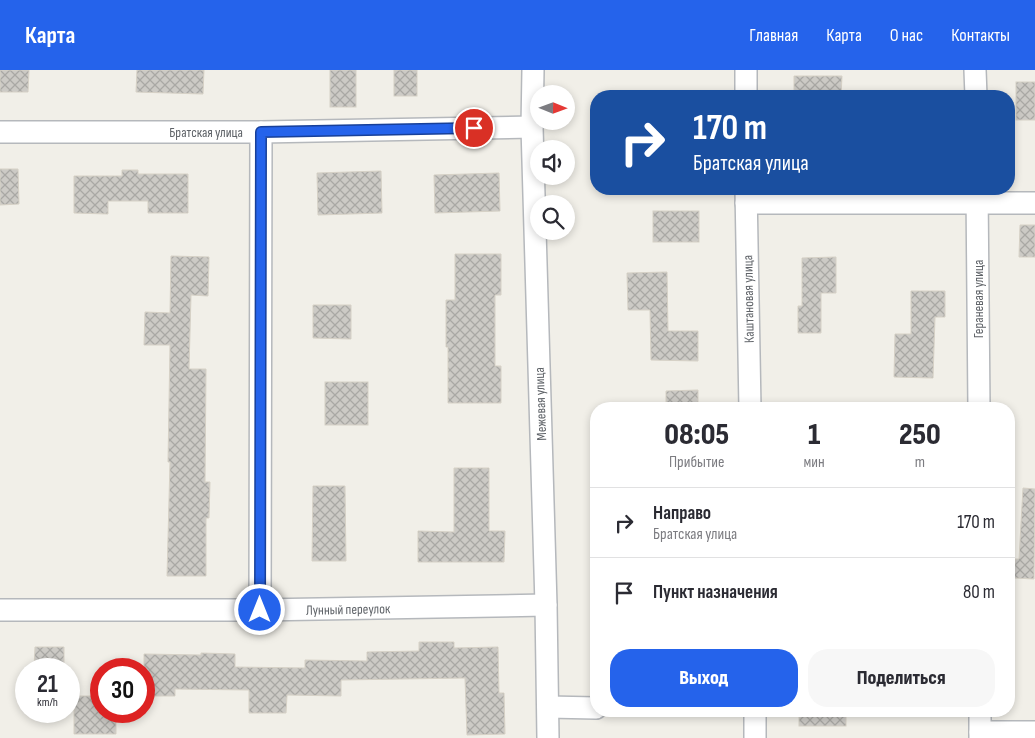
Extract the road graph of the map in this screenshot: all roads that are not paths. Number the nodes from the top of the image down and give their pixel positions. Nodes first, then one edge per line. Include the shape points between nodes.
1 (533, 70) edge
2 (746, 70) edge
3 (975, 70) edge
4 (533, 85) edge
5 (746, 90) edge
6 (976, 90) edge
7 (530, 127) edge
8 (532, 130) edge
9 (0, 132) edge
10 (261, 132) junction
11 (746, 196) edge
12 (977, 196) edge
13 (1035, 203) edge
14 (750, 402) edge
15 (979, 402) edge
16 (546, 605) junction
17 (0, 610) edge
18 (260, 610) junction
19 (548, 707) junction
20 (590, 708) edge
21 (754, 717) edge
22 (980, 717) edge
23 (1035, 732) edge
24 (980, 735) edge
25 (548, 738) edge
26 (755, 738) edge

1 - 4 street, Межевая улица
2 - 5 street
3 - 6 street
7 - 10 street, Братская улица
8 - 16 street, Межевая улица
9 - 10 street, Братская улица
10 - 18 street
11 - 12 street
11 - 14 street, Каштановая улица
12 - 13 street
12 - 15 street, Гераневая улица
16 - 18 street, Лунный переулок
16 - 19 street, Межевая улица
17 - 18 street, Лунный переулок
19 - 20 street
19 - 25 street, Межевая улица
21 - 26 street
22 - 24 street
23 - 24 street

